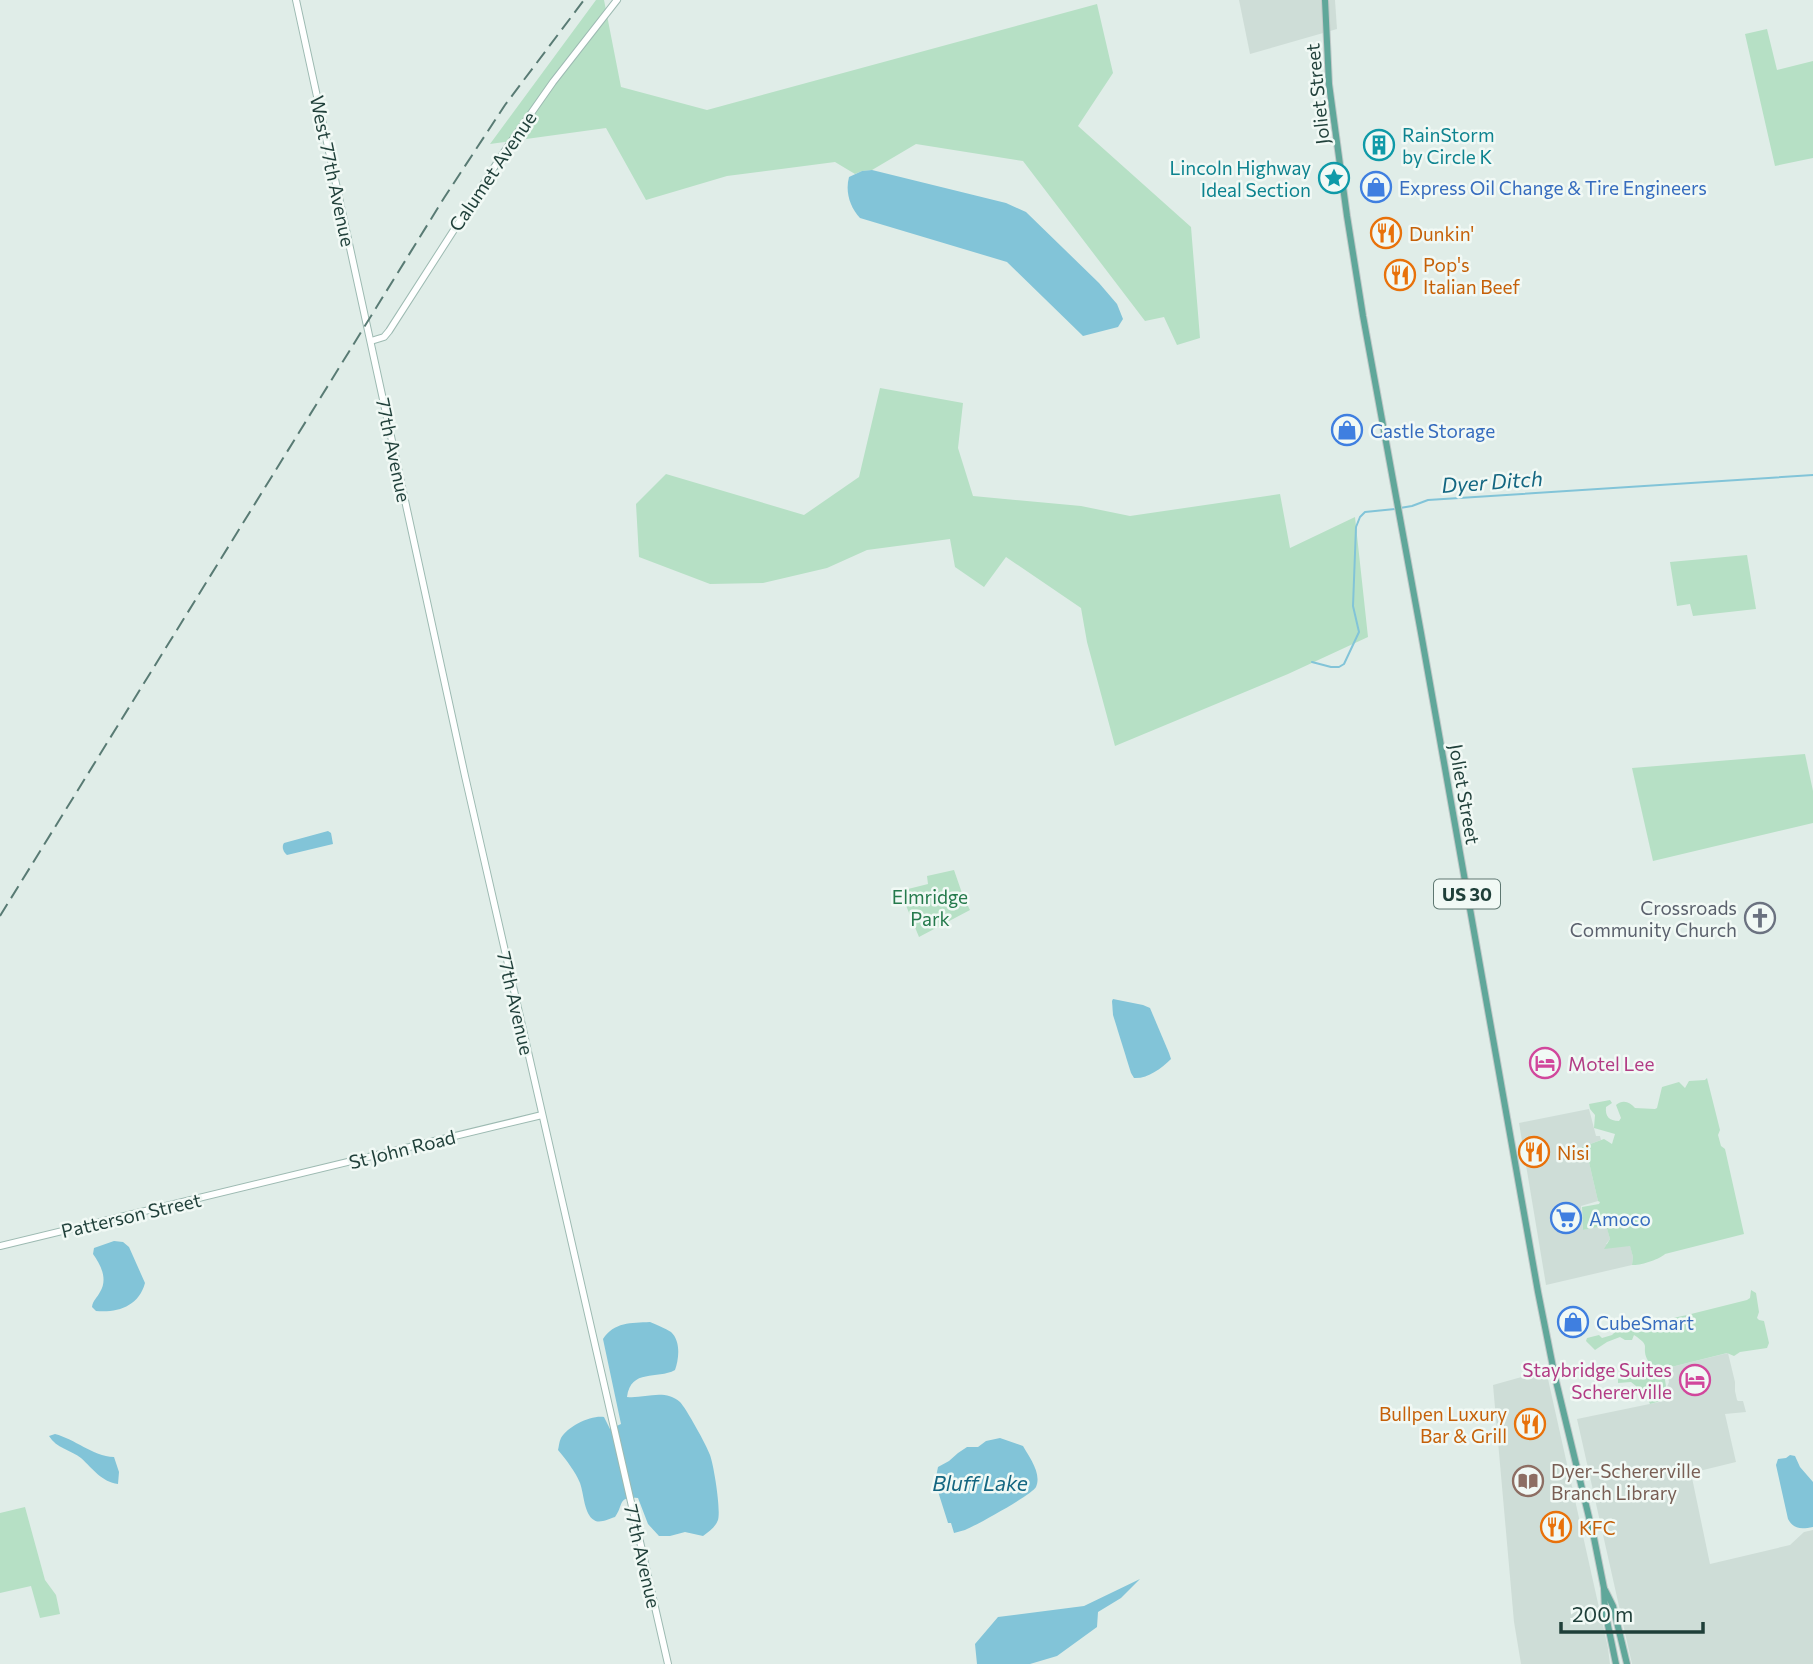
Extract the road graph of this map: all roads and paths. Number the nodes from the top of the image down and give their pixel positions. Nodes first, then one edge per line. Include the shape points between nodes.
1 (296, 0) edge
2 (617, 0) edge
3 (1325, 0) edge
4 (371, 341) junction
5 (542, 1115) junction
6 (262, 1183) joint
7 (0, 1246) edge
8 (1604, 1588) junction
9 (668, 1664) edge
10 (1616, 1664) edge
11 (1628, 1664) edge

1 - 4 street, West 77th Avenue
2 - 4 street, Calumet Avenue via 504,152 389,331
3 - 8 main road, Joliet Street / US 30 via 1329,84 1364,325 1538,1292
4 - 5 street, 77th Avenue
5 - 6 street, St John Road
5 - 9 street, 77th Avenue
6 - 7 street, Patterson Street
8 - 10 main road, US 30
8 - 11 main road, US 30

